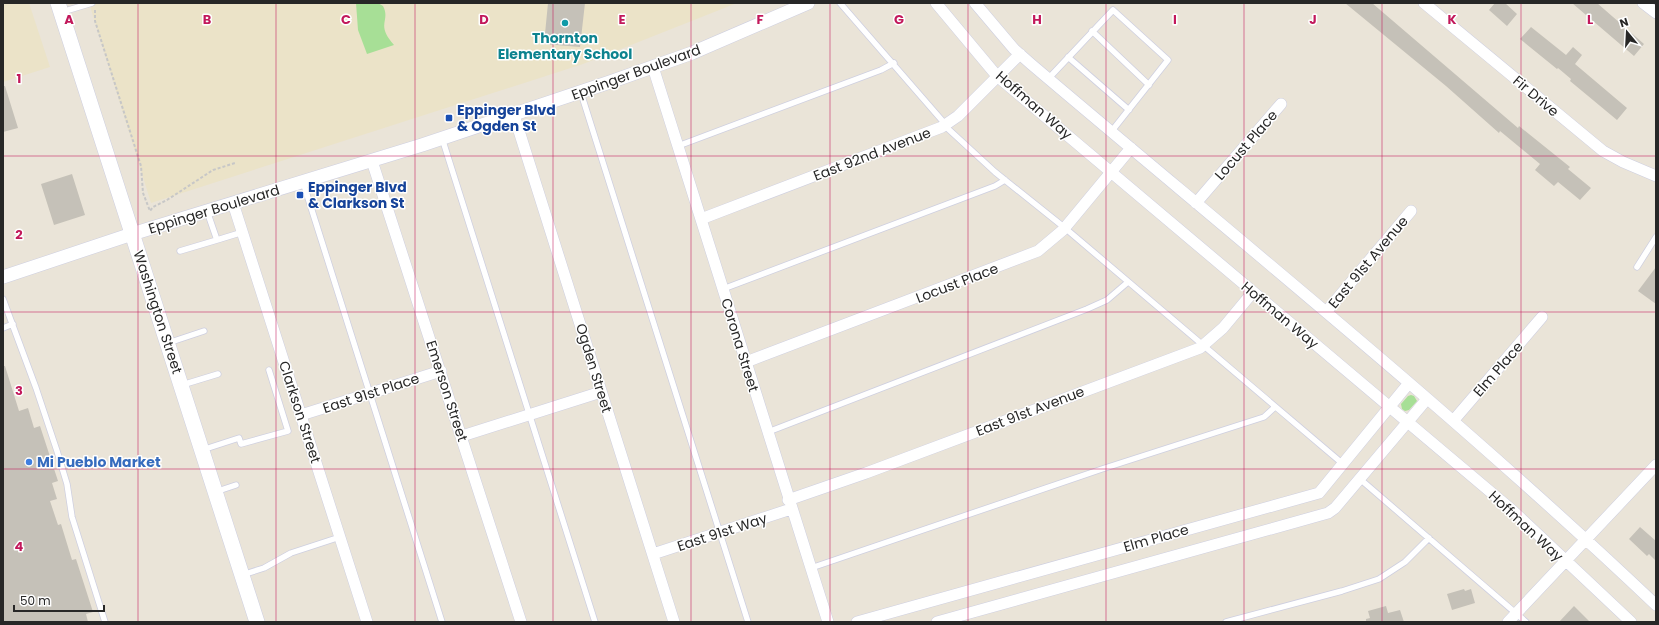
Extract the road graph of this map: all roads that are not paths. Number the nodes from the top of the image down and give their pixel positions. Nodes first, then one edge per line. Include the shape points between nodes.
1 (808, 3) edge
2 (840, 3) edge
3 (936, 3) edge
4 (975, 3) edge
5 (1424, 3) edge
6 (1643, 3) edge
7 (93, 5) edge
8 (60, 8) edge
9 (1656, 13) edge
10 (1092, 31) junction
11 (1020, 54) junction
12 (1068, 57) junction
13 (894, 63) junction
14 (652, 67) junction
15 (998, 76) junction
16 (1048, 78) junction
17 (1149, 85) junction
18 (580, 92) junction
19 (1281, 104) dead end
20 (1129, 110) junction
21 (514, 114) junction
22 (946, 125) junction
23 (1112, 132) junction
24 (442, 138) junction
25 (678, 146) junction
26 (1131, 148) junction
27 (372, 161) junction
28 (1110, 171) junction
29 (1656, 176) edge
30 (1005, 180) junction
31 (303, 182) junction
32 (233, 203) junction
33 (1196, 203) junction
34 (207, 211) junction
35 (1411, 211) dead end
36 (701, 219) junction
37 (1065, 228) junction
38 (243, 232) junction
39 (132, 234) junction
40 (1656, 237) edge
41 (216, 240) junction
42 (180, 251) dead end
43 (1637, 267) dead end
44 (3, 277) edge
45 (1128, 282) junction
46 (723, 289) junction
47 (1252, 292) junction
48 (3, 299) edge
49 (1326, 312) junction
50 (1542, 317) dead end
51 (13, 324) junction
52 (3, 328) edge
53 (204, 331) dead end
54 (167, 343) junction
55 (1204, 345) junction
56 (746, 362) junction
57 (268, 370) dead end
58 (441, 371) junction
59 (218, 374) dead end
60 (1409, 383) junction
61 (181, 386) junction
62 (601, 392) junction
63 (370, 393) junction
64 (1427, 399) junction
65 (1275, 407) junction
66 (1390, 407) junction
67 (530, 414) junction
68 (301, 415) junction
69 (1453, 421) junction
70 (1408, 422) junction
71 (767, 432) junction
72 (462, 436) junction
73 (202, 450) junction
74 (1344, 464) junction
75 (1656, 465) edge
76 (1360, 479) junction
77 (236, 485) dead end
78 (215, 492) junction
79 (790, 505) junction
80 (720, 532) junction
81 (340, 537) junction
82 (1429, 538) junction
83 (1586, 538) junction
84 (653, 554) junction
85 (1564, 561) junction
86 (810, 568) junction
87 (241, 575) junction
88 (1656, 604) edge
89 (1517, 613) junction
90 (105, 622) edge
91 (256, 622) edge
92 (367, 622) edge
93 (442, 622) edge
94 (521, 622) edge
95 (595, 622) edge
96 (674, 622) edge
97 (748, 622) edge
98 (828, 622) edge
99 (857, 622) edge
100 (937, 622) edge
101 (1226, 622) edge
102 (1508, 622) edge
103 (1526, 622) edge
104 (1631, 622) edge

1 - 14 street, Eppinger Boulevard via 692,53
2 - 13 lane
3 - 15 street, Hoffman Way
4 - 11 street, Hoffman Way
5 - 29 street, Fir Drive via 1603,151
6 - 9 street
7 - 8 lane
8 - 39 main road, Washington Street
10 - 12 lane
10 - 17 lane
10 - 17 lane via 1113,10 1168,60
11 - 15 street, East 92nd Avenue
11 - 16 street, Hoffman Way
12 - 16 lane
12 - 20 lane
13 - 22 lane
13 - 25 lane
14 - 18 street, Eppinger Boulevard
14 - 25 street, Corona Street
15 - 22 street, East 92nd Avenue
15 - 28 street, Hoffman Way
16 - 23 street, Hoffman Way
17 - 20 lane
18 - 21 street, Eppinger Boulevard
18 - 80 lane
19 - 33 street, Locust Place
20 - 23 lane
21 - 24 street, Eppinger Boulevard
21 - 62 street, Ogden Street
22 - 30 lane
22 - 36 street, East 92nd Avenue
23 - 26 street, Hoffman Way
24 - 27 street, Eppinger Boulevard
24 - 67 lane
25 - 36 street, Corona Street
26 - 28 street, Locust Place
26 - 33 street, Hoffman Way
27 - 31 street, Eppinger Boulevard
27 - 58 street, Emerson Street
28 - 37 street, Locust Place
28 - 47 street, Hoffman Way
30 - 37 lane
30 - 46 lane via 981,192
31 - 32 street, Eppinger Boulevard
31 - 63 lane
32 - 34 street, Eppinger Boulevard
32 - 38 street, Clarkson Street
33 - 49 street, Hoffman Way
34 - 39 street, Eppinger Boulevard
34 - 41 lane
35 - 49 street, East 91st Avenue
36 - 46 street, Corona Street
37 - 45 lane
37 - 56 street, Locust Place via 1051,242 1030,255
38 - 41 lane
38 - 68 street, Clarkson Street
39 - 44 street, Eppinger Boulevard
39 - 54 main road, Washington Street
40 - 43 lane
41 - 42 lane
45 - 55 lane
45 - 71 lane via 1107,300 1087,309
46 - 56 street, Corona Street
47 - 55 street, East 91st Avenue via 1223,328
47 - 66 street, Hoffman Way
48 - 51 lane
49 - 60 street, Hoffman Way
50 - 69 street, Elm Place
51 - 52 lane
51 - 90 lane via 65,478 72,517
53 - 54 lane
54 - 61 main road, Washington Street
55 - 65 lane
55 - 79 street, East 91st Avenue via 866,473
56 - 71 street, Corona Street
57 - 73 lane via 288,431 241,444 239,438
58 - 63 street, East 91st Place
58 - 72 street, Emerson Street
59 - 61 lane
60 - 64 street, Hoffman Way
60 - 66 street, Elm Place
61 - 73 main road, Washington Street
62 - 67 street
62 - 84 street, Ogden Street
63 - 68 street, East 91st Place
63 - 93 lane
64 - 69 street, Hoffman Way
64 - 70 street, Elm Place
65 - 74 lane
65 - 86 lane via 1264,417
66 - 70 street, Hoffman Way
66 - 74 street, Elm Place
67 - 72 street
67 - 95 lane
68 - 81 street, Clarkson Street
69 - 83 street, Hoffman Way
70 - 76 street, Elm Place
70 - 85 street, Hoffman Way via 1512,510
71 - 79 street, Corona Street
72 - 94 street, Emerson Street
73 - 78 main road, Washington Street
74 - 99 street, Elm Place via 1325,488 1309,496
75 - 83 street
76 - 82 lane
76 - 100 street, Elm Place via 1328,513
77 - 78 lane
78 - 87 main road, Washington Street
79 - 80 street, East 91st Way
79 - 86 street, Corona Street
80 - 84 street, East 91st Way
80 - 97 lane
81 - 87 lane via 291,553 264,568
81 - 92 street, Clarkson Street
82 - 89 lane
82 - 101 lane via 1406,562 1379,579
83 - 85 street
83 - 88 street, Hoffman Way
84 - 96 street, Ogden Street
85 - 89 street
85 - 104 street, Hoffman Way
86 - 98 street, Corona Street
87 - 91 main road, Washington Street
89 - 102 street
89 - 103 lane

